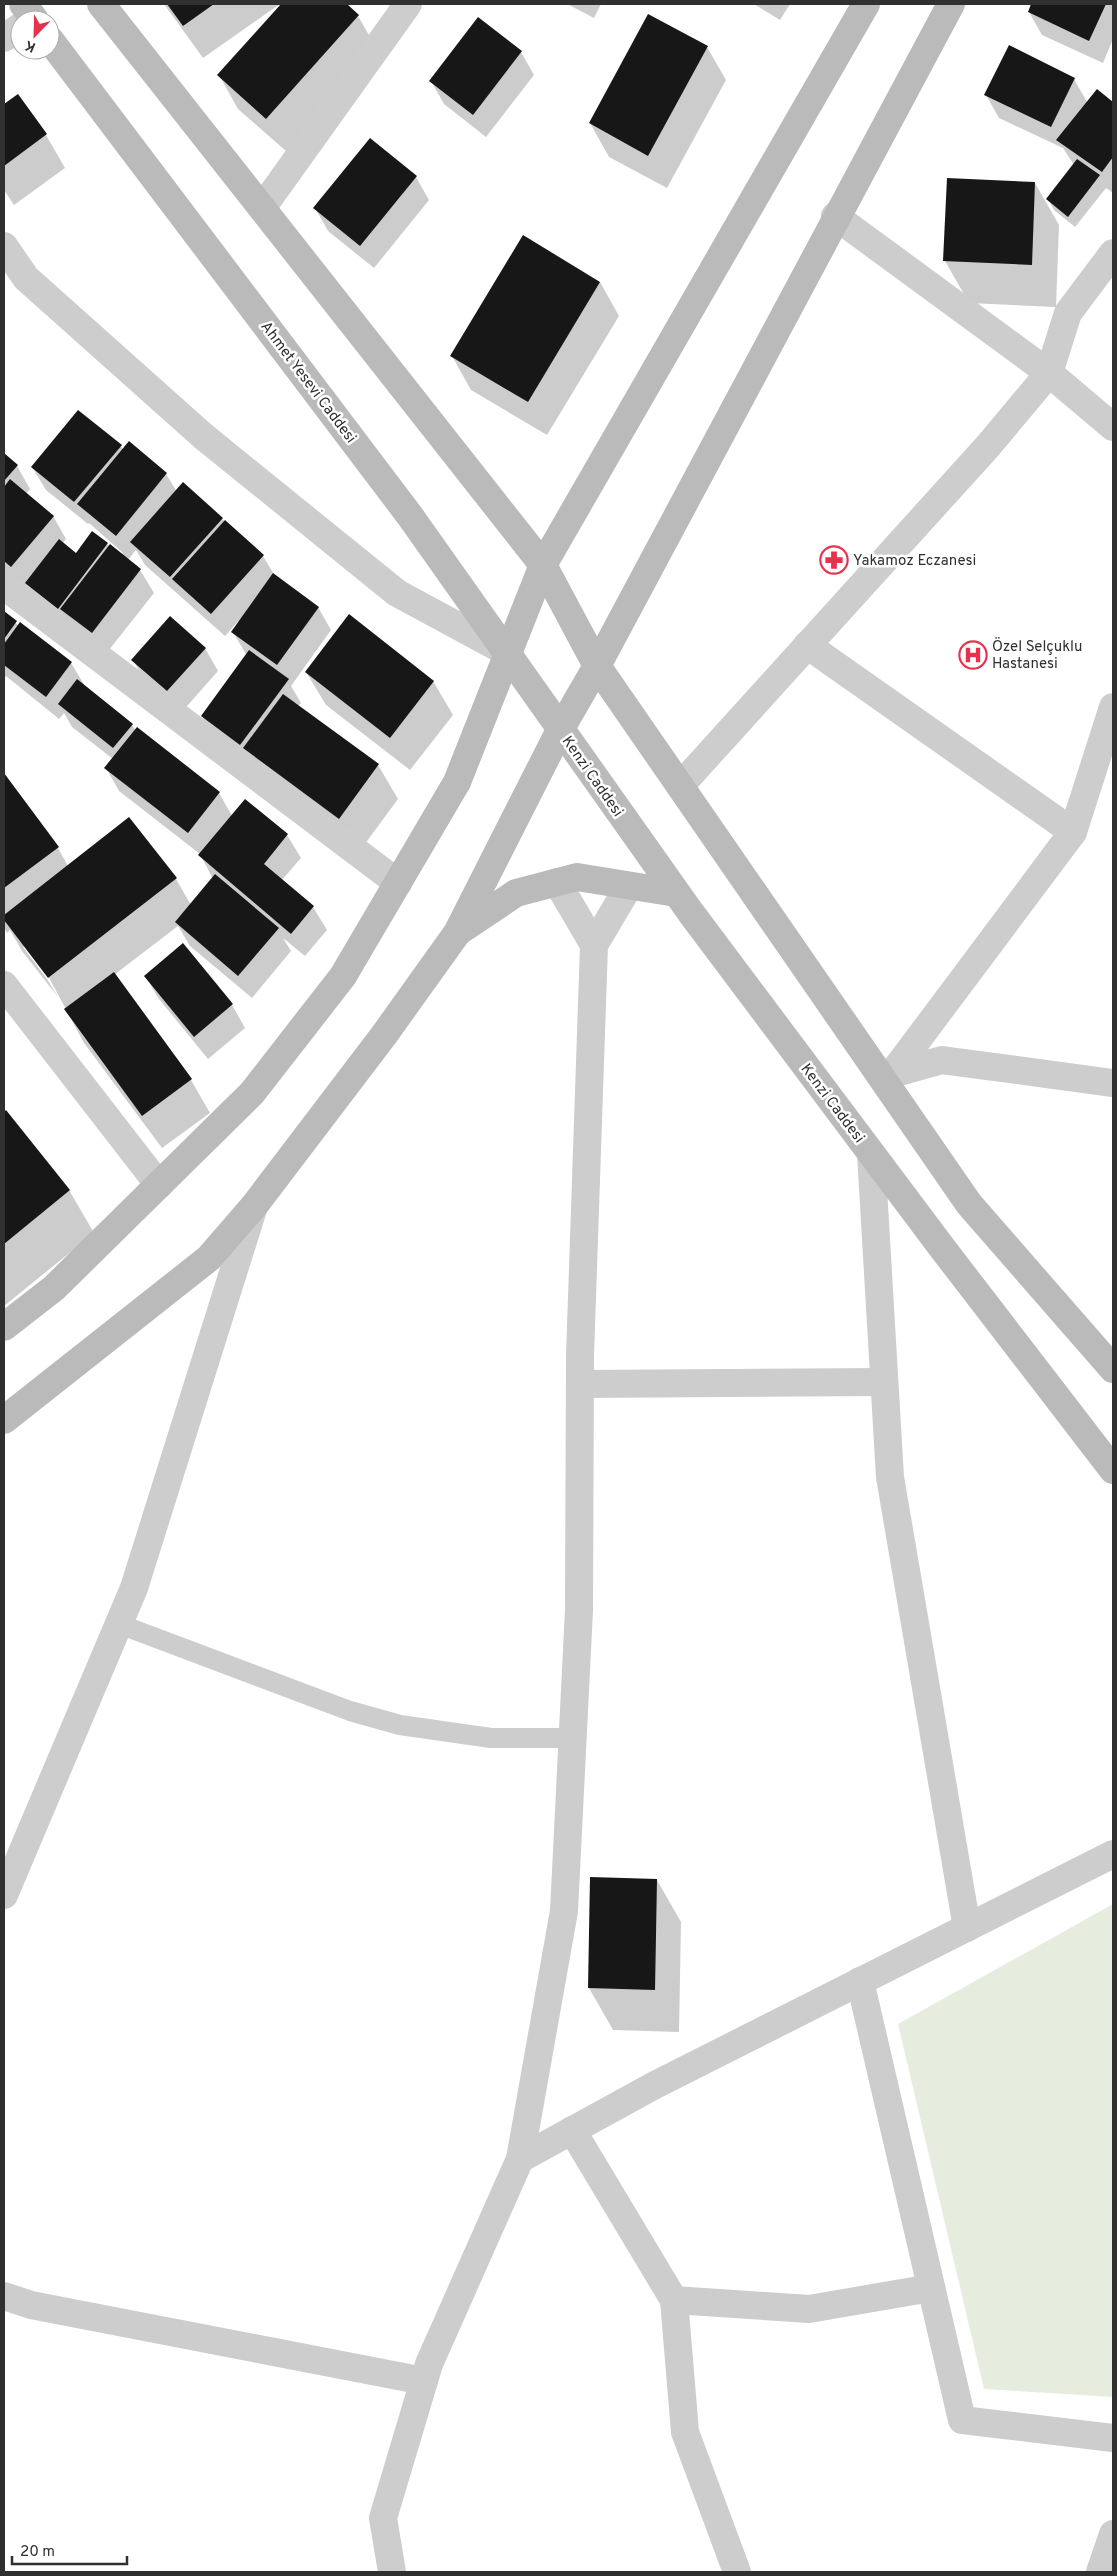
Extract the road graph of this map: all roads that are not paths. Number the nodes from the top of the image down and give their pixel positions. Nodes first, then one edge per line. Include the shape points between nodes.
1 (102, 4) edge
2 (408, 4) edge
3 (866, 4) edge
4 (951, 4) edge
5 (60, 53) edge
6 (262, 208) junction
7 (835, 216) junction
8 (4, 246) edge
9 (1113, 253) edge
10 (1050, 373) junction
11 (1113, 427) edge
12 (543, 564) junction
13 (4, 586) edge
14 (807, 645) junction
15 (508, 653) junction
16 (597, 666) junction
17 (1113, 708) edge
18 (560, 730) junction
19 (680, 786) junction
20 (1074, 832) junction
21 (557, 882) junction
22 (398, 883) junction
23 (629, 886) junction
24 (676, 893) junction
25 (456, 933) junction
26 (594, 945) junction
27 (4, 985) edge
28 (1113, 1083) edge
29 (871, 1154) junction
30 (159, 1185) junction
31 (254, 1206) junction
32 (4, 1327) edge
33 (1113, 1370) edge
34 (884, 1382) junction
35 (580, 1384) junction
36 (4, 1420) edge
37 (1113, 1470) edge
38 (118, 1624) junction
39 (572, 1738) junction
40 (1113, 1854) edge
41 (4, 1895) edge
42 (967, 1928) junction
43 (860, 1981) junction
44 (572, 2130) junction
45 (520, 2159) junction
46 (931, 2288) junction
47 (4, 2296) edge
48 (674, 2300) junction
49 (424, 2381) junction
50 (1113, 2438) edge
51 (1113, 2534) edge
52 (392, 2572) edge
53 (737, 2572) edge
54 (1100, 2572) edge

1 - 6 main road
2 - 6 street
3 - 12 main road
4 - 7 main road
5 - 15 main road, Ahmet Yesevi Caddesi via 410,516
6 - 12 main road
7 - 10 street
7 - 16 main road
8 - 15 street via 26,278 203,436 398,593
9 - 10 street via 1068,313
10 - 11 street
10 - 14 street
12 - 15 main road
12 - 16 main road
13 - 22 street
14 - 19 street
14 - 20 street
15 - 18 main road, Ahmet Yesevi Caddesi
15 - 22 main road via 457,782
16 - 18 main road
16 - 19 main road
17 - 20 street
18 - 24 main road, Kenzi Caddesi
18 - 25 main road
19 - 33 main road via 969,1204
20 - 28 street via 892,1074 942,1060
21 - 23 main road via 577,878
21 - 25 main road via 516,893
21 - 26 street
22 - 30 main road via 343,976 252,1093
23 - 24 main road
23 - 26 street
24 - 29 main road, Kenzi Caddesi
25 - 31 main road via 384,1035
26 - 35 street
27 - 30 street
29 - 34 street
29 - 37 main road, Kenzi Caddesi
30 - 32 main road via 54,1288
31 - 36 main road via 210,1258
31 - 38 street via 134,1588
34 - 35 street
34 - 42 street via 890,1477
35 - 39 street via 579,1610
38 - 39 lane via 350,1711 400,1725 491,1738
38 - 41 street
39 - 45 street via 564,1910
40 - 42 street
42 - 43 street
43 - 44 street
43 - 46 street
44 - 45 street
44 - 48 street
45 - 49 street
46 - 48 street via 809,2309
46 - 50 street via 962,2420
47 - 49 street via 31,2305
48 - 53 street via 685,2432
49 - 52 street via 383,2518
51 - 54 street

